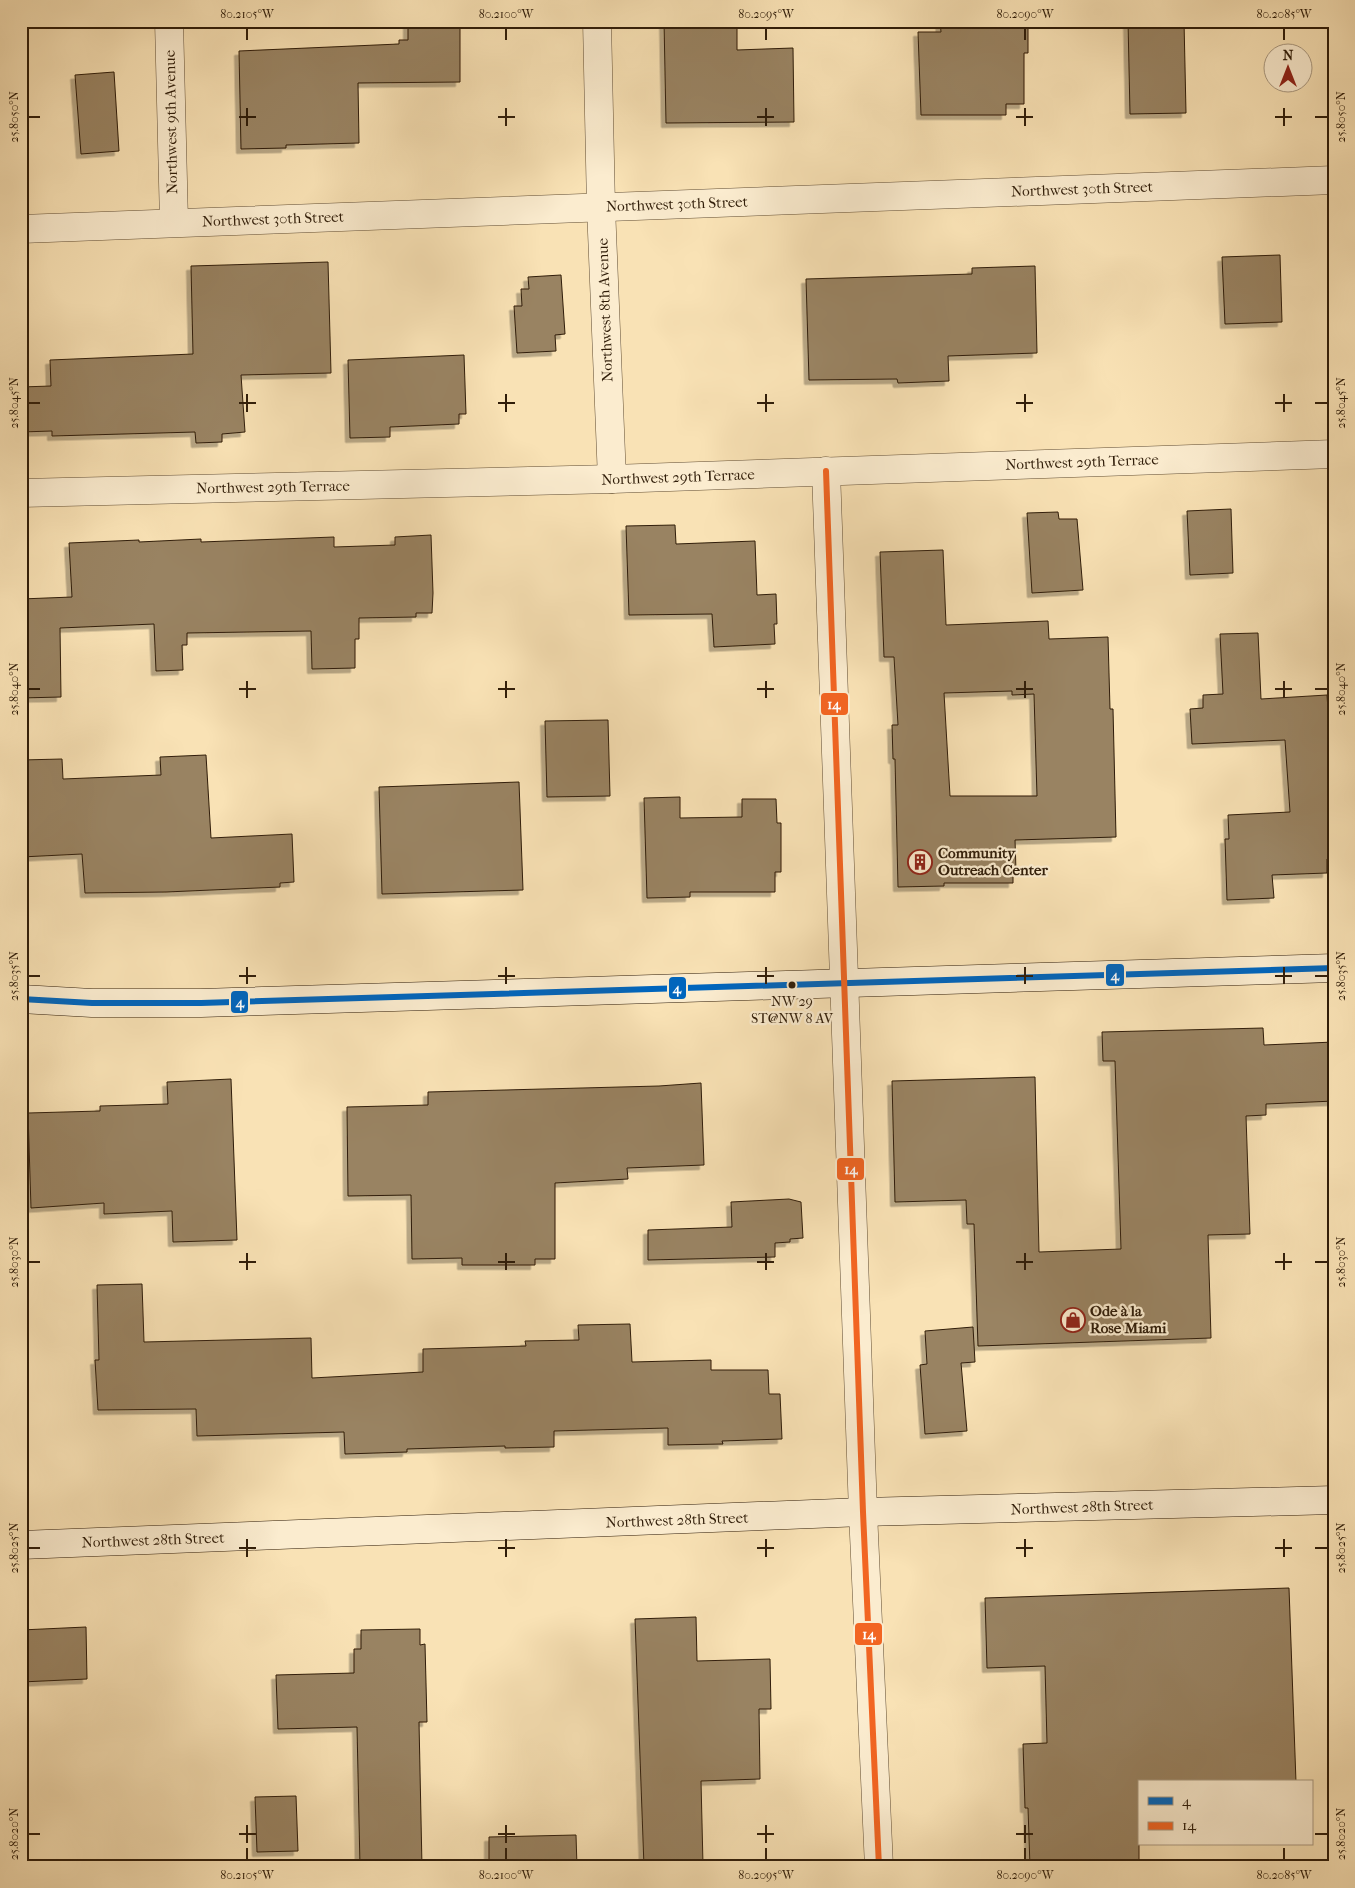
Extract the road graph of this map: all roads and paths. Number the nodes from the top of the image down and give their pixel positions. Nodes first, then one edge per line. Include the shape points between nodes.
1 (169, 21) edge
2 (597, 21) edge
3 (1334, 180) edge
4 (601, 207) junction
5 (174, 222) junction
6 (21, 229) edge
7 (1334, 454) edge
8 (826, 471) junction
9 (612, 479) junction
10 (21, 493) edge
11 (1334, 968) edge
12 (845, 984) junction
13 (21, 999) edge
14 (1334, 1500) edge
15 (863, 1512) junction
16 (21, 1545) edge
17 (879, 1867) edge

1 - 5 street, Northwest 9th Avenue
2 - 4 street, Northwest 8th Avenue
3 - 4 street, Northwest 30th Street
4 - 5 street, Northwest 30th Street
4 - 9 street, Northwest 8th Avenue
5 - 6 street, Northwest 30th Street
7 - 8 street, Northwest 29th Terrace
8 - 9 street, Northwest 29th Terrace
8 - 12 street
9 - 10 street, Northwest 29th Terrace
11 - 12 street
12 - 13 street via 201,1003
12 - 15 street
14 - 15 street, Northwest 28th Street
15 - 16 street, Northwest 28th Street
15 - 17 street

